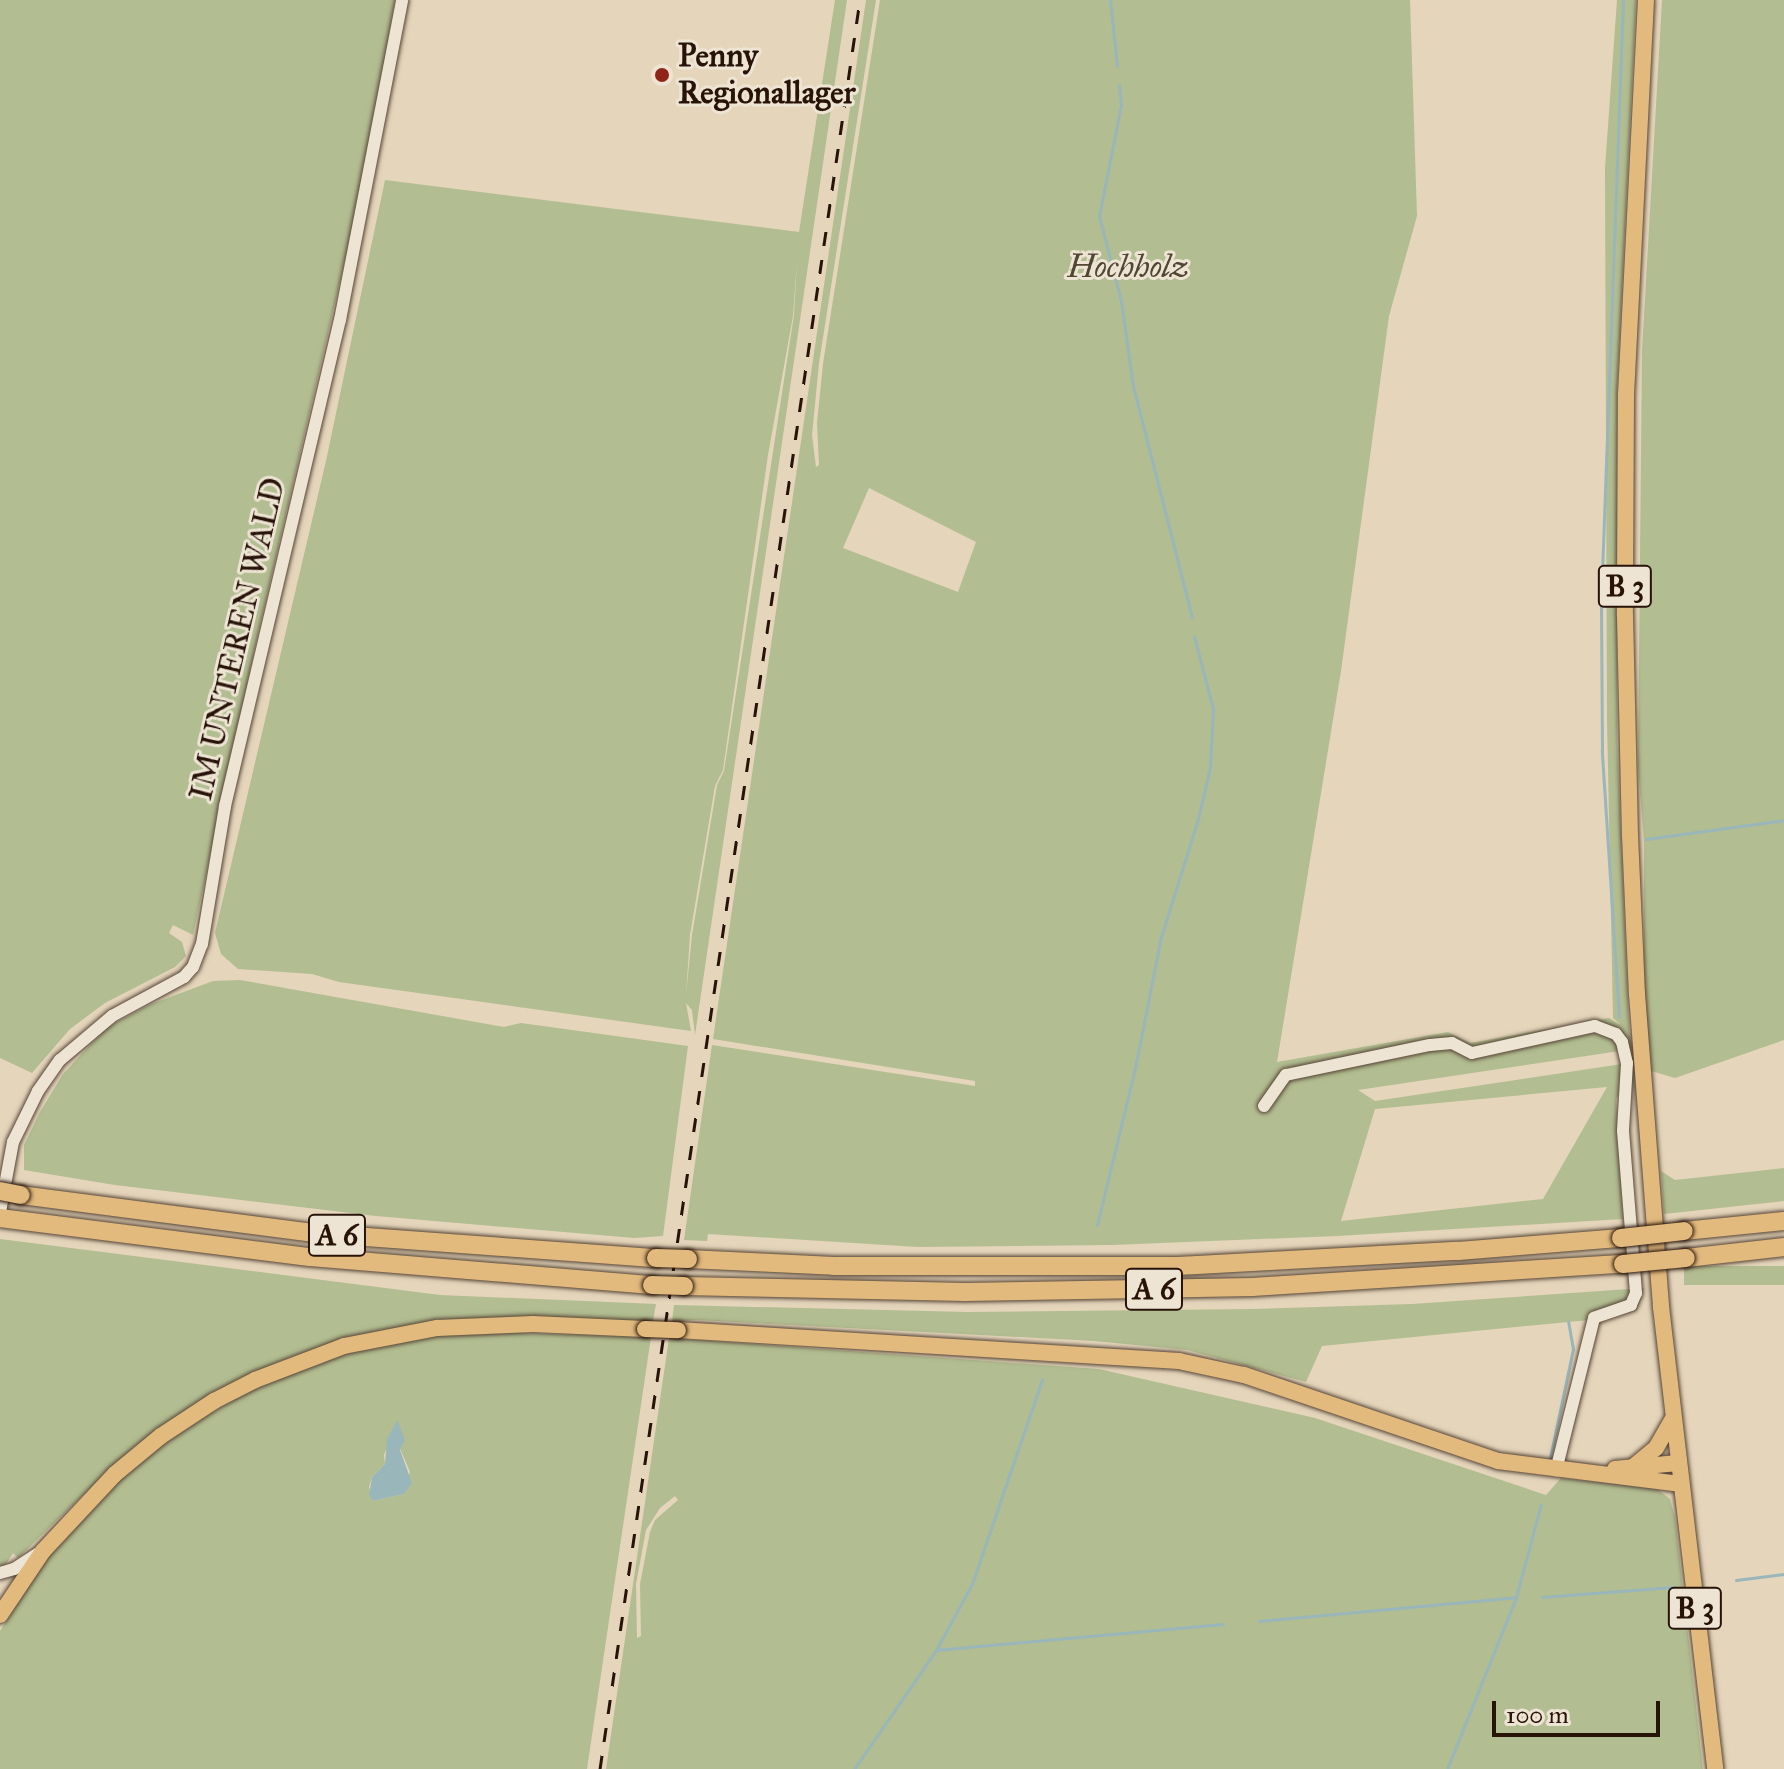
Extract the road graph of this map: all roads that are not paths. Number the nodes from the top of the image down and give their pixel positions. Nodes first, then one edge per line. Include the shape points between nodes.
1 (402, 0) edge
2 (1646, 0) edge
3 (1264, 1106) dead end
4 (0, 1191) edge
5 (6, 1217) edge
6 (1784, 1221) edge
7 (1784, 1247) edge
8 (1673, 1418) junction
9 (1678, 1463) junction
10 (1632, 1468) junction
11 (1556, 1470) junction
12 (1582, 1473) junction
13 (1680, 1484) junction
14 (43, 1551) junction
15 (0, 1573) edge
16 (2, 1607) edge
17 (1715, 1769) edge

1 - 5 street, IM UNTEREN WALD via 340,320 225,806 202,944 184,977 112,1016 60,1060 17,1133
2 - 8 main road, B 3 via 1627,381 1627,726 1637,994
3 - 11 street via 1286,1075 1430,1045 1452,1043 1472,1053 1586,1027 1616,1034 1627,1063 1623,1131 1638,1282 1631,1305 1594,1318
4 - 6 highway, A 6, bridge via 312,1233 849,1266 1178,1266 1458,1251
5 - 7 highway, A 6, bridge via 296,1256 652,1285 935,1292 1205,1288 1623,1264
8 - 9 main road, B 3
8 - 10 main road via 1656,1448
9 - 10 main road
9 - 13 main road, B 3
10 - 12 main road
11 - 12 main road
11 - 14 main road, bridge via 1498,1461 1244,1375 1179,1361 678,1330 533,1324 437,1328 344,1346 214,1401 115,1474
12 - 13 main road
13 - 17 main road, B 3
14 - 15 street
14 - 16 main road

